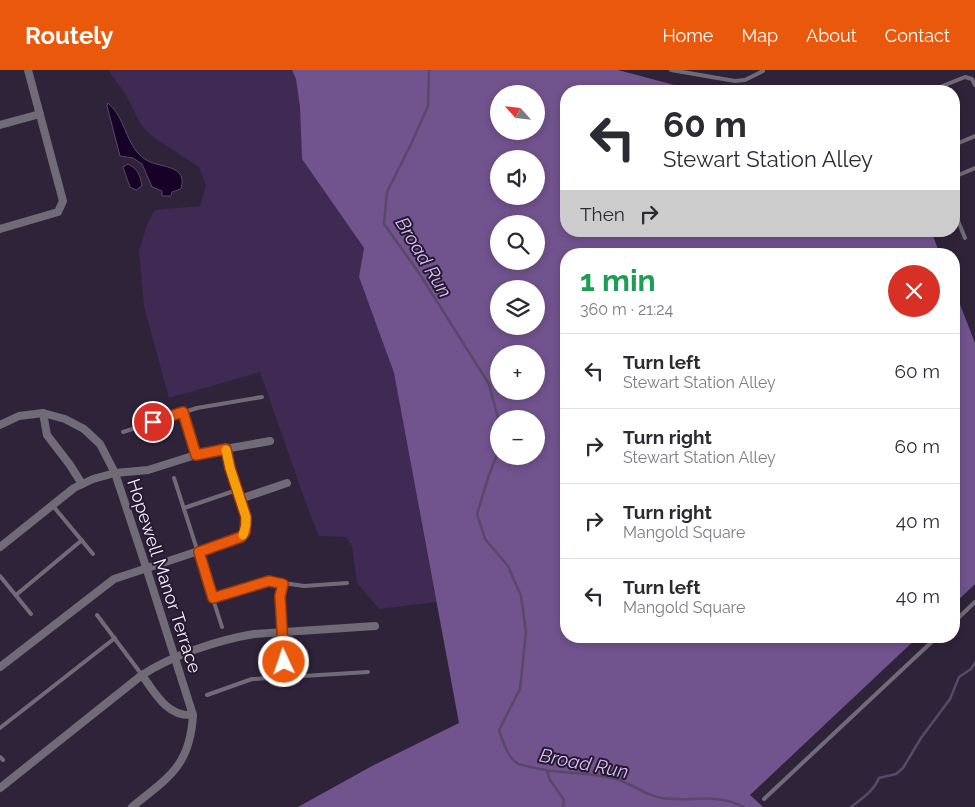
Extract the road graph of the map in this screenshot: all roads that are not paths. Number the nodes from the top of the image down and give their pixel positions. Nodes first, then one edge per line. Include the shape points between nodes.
1 (28, 70) edge
2 (671, 70) edge
3 (763, 70) edge
4 (945, 85) edge
5 (975, 85) edge
6 (40, 114) junction
7 (0, 125) edge
8 (975, 136) edge
9 (960, 142) edge
10 (975, 168) edge
11 (960, 174) edge
12 (960, 226) edge
13 (0, 229) edge
14 (965, 238) dead end
15 (262, 397) dead end
16 (183, 412) junction
17 (43, 413) junction
18 (0, 425) edge
19 (123, 432) dead end
20 (270, 441) dead end
21 (226, 449) junction
22 (196, 455) junction
23 (115, 473) junction
24 (174, 478) dead end
25 (287, 483) dead end
26 (82, 484) junction
27 (237, 490) junction
28 (240, 499) junction
29 (53, 505) junction
30 (184, 508) junction
31 (82, 540) junction
32 (0, 546) edge
33 (199, 552) junction
34 (93, 554) dead end
35 (146, 567) junction
36 (0, 576) edge
37 (347, 583) dead end
38 (283, 584) junction
39 (16, 595) junction
40 (213, 598) junction
41 (975, 602) edge
42 (31, 614) dead end
43 (98, 615) dead end
44 (960, 616) edge
45 (375, 626) dead end
46 (222, 627) dead end
47 (282, 632) junction
48 (115, 638) junction
49 (930, 643) edge
50 (175, 657) junction
51 (0, 667) edge
52 (368, 672) dead end
53 (142, 675) junction
54 (286, 677) junction
55 (207, 695) dead end
56 (192, 715) junction
57 (0, 728) edge
58 (0, 788) edge
59 (764, 798) dead end
60 (132, 807) edge

1 - 6 street
2 - 3 lane via 735,81 745,80
4 - 5 lane via 965,77 972,79
6 - 7 street
6 - 13 street via 63,197 62,206 52,215
8 - 9 lane
10 - 11 lane
12 - 14 lane
15 - 16 lane
16 - 19 lane
16 - 22 street
17 - 18 street, Hopewell Manor Terrace via 19,416
17 - 23 street, Hopewell Manor Terrace via 65,418 84,429 100,444
17 - 26 street via 47,435
20 - 21 street
21 - 22 street
21 - 27 street
22 - 23 street via 148,470
23 - 26 street
23 - 35 street, Hopewell Manor Terrace
24 - 30 lane
25 - 28 street
26 - 29 street
27 - 28 street
27 - 30 lane
28 - 33 street via 246,517 245,532 241,537
29 - 31 lane
29 - 32 street
30 - 33 lane
31 - 34 lane
31 - 39 lane
33 - 35 street
33 - 40 lane
35 - 50 street, Hopewell Manor Terrace
35 - 51 street via 102,587
36 - 39 lane
37 - 38 lane
38 - 40 lane via 269,581
38 - 47 lane via 280,596
39 - 42 lane
40 - 46 lane
41 - 44 lane
43 - 48 lane
45 - 47 street
47 - 50 street via 239,636
47 - 54 lane
48 - 53 lane
48 - 57 lane
49 - 59 lane
50 - 53 street
50 - 56 street, Hopewell Manor Terrace
52 - 54 lane
53 - 56 street via 169,709
53 - 58 street
54 - 55 lane via 252,679
56 - 60 street, Hopewell Manor Terrace via 189,744 178,767

